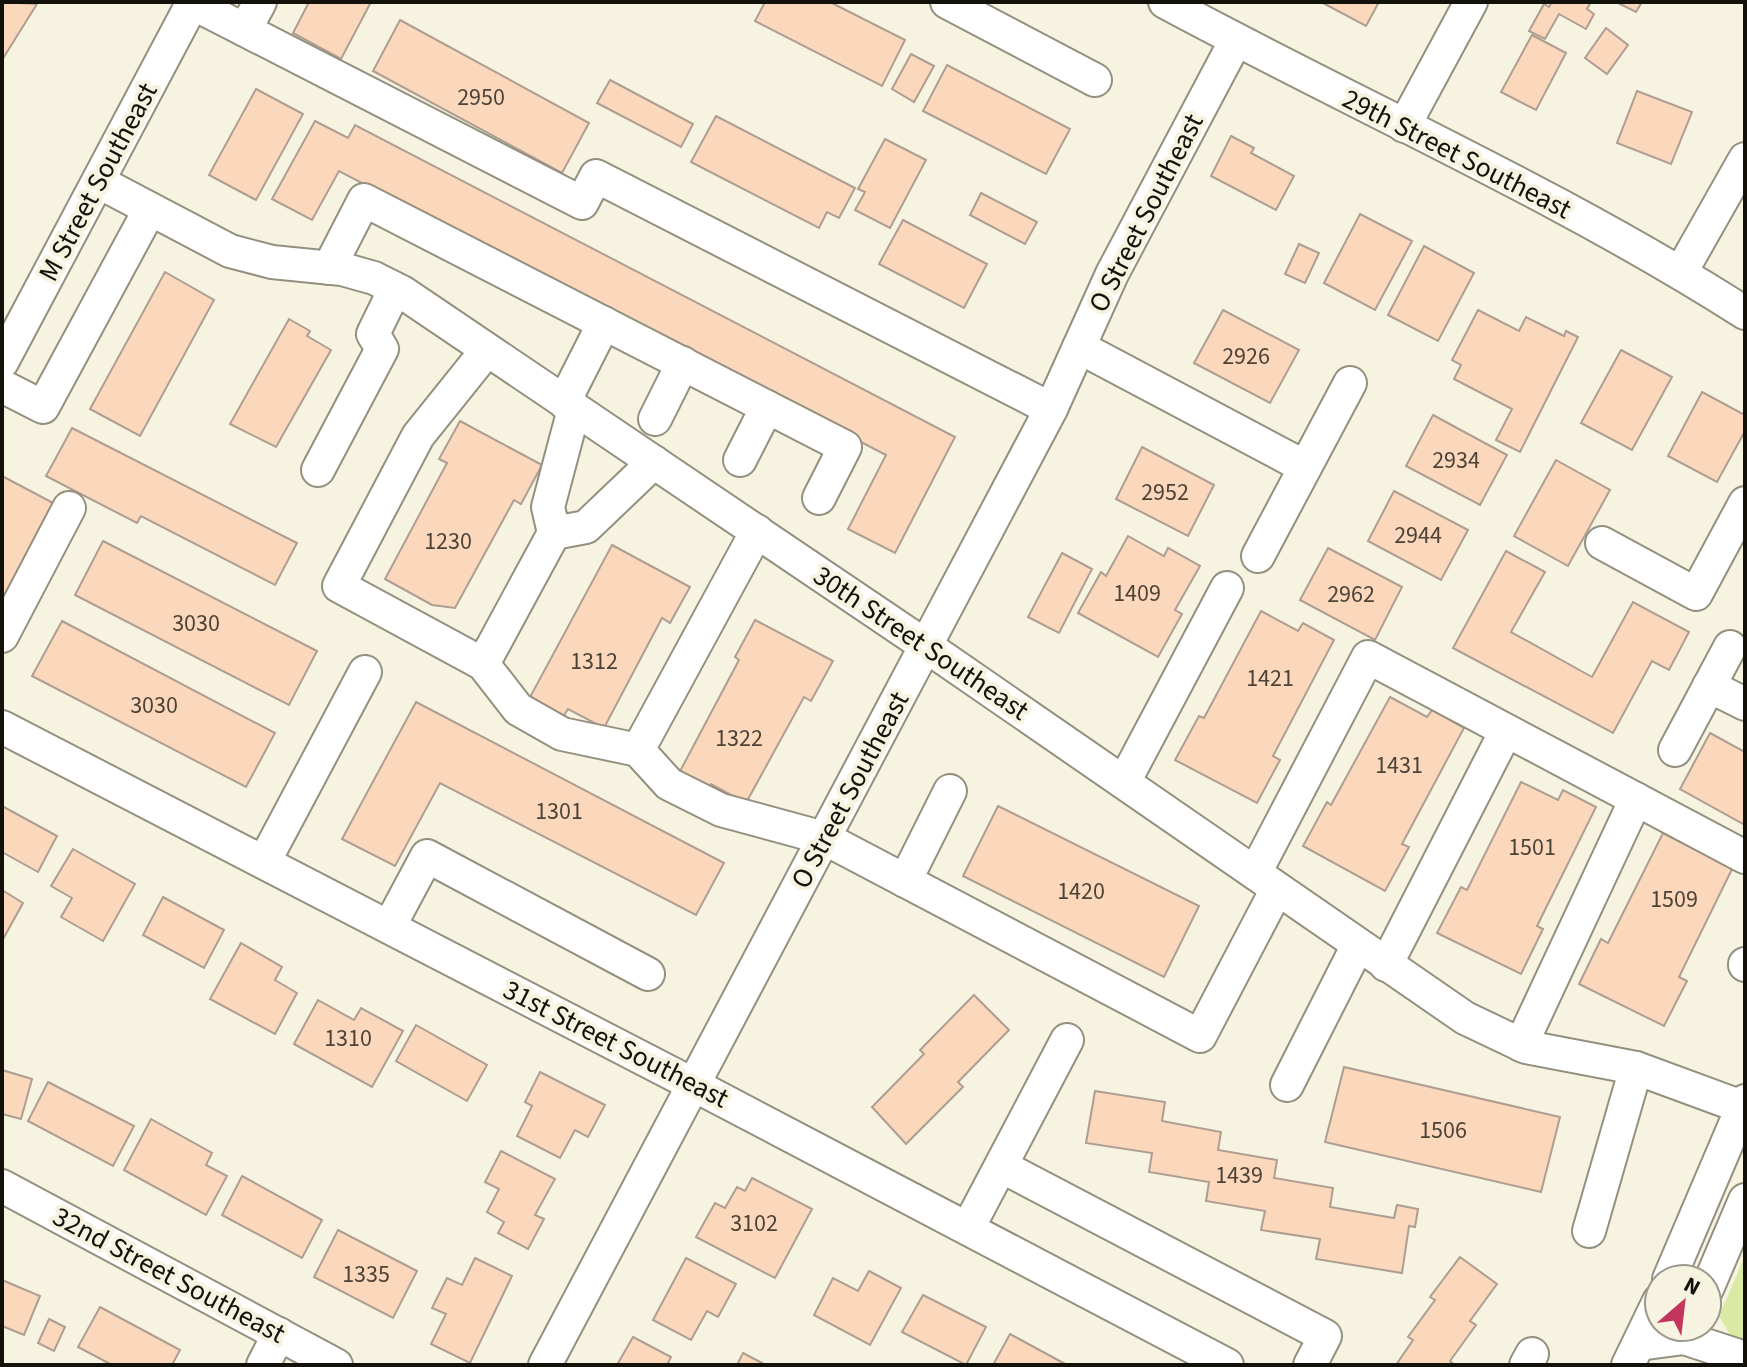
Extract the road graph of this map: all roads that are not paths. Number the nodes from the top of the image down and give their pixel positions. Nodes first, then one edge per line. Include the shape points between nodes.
1 (1165, 2) edge
2 (1471, 2) edge
3 (193, 3) edge
4 (953, 3) edge
5 (252, 16) edge
6 (1236, 40) junction
7 (1095, 80) dead end
8 (1404, 126) junction
9 (1745, 159) edge
10 (99, 182) junction
11 (150, 209) junction
12 (329, 268) junction
13 (1681, 272) junction
14 (395, 289) junction
15 (1745, 313) edge
16 (604, 323) junction
17 (1079, 347) junction
18 (487, 350) junction
19 (2, 362) edge
20 (683, 363) junction
21 (1350, 383) dead end
22 (2, 386) edge
23 (569, 405) junction
24 (767, 407) junction
25 (1051, 409) junction
26 (655, 419) dead end
27 (740, 460) dead end
28 (654, 462) junction
29 (1305, 467) junction
30 (318, 470) dead end
31 (819, 498) dead end
32 (1745, 503) edge
33 (69, 508) dead end
34 (757, 531) junction
35 (554, 533) junction
36 (1602, 543) dead end
37 (1258, 556) dead end
38 (1227, 588) dead end
39 (2, 636) edge
40 (926, 646) junction
41 (1730, 647) dead end
42 (483, 664) junction
43 (365, 672) dead end
44 (1709, 686) junction
45 (1745, 704) edge
46 (2, 727) edge
47 (1506, 731) junction
48 (638, 750) junction
49 (1675, 750) dead end
50 (1124, 782) junction
51 (950, 791) dead end
52 (1636, 799) junction
53 (824, 838) junction
54 (1745, 857) edge
55 (264, 862) junction
56 (905, 881) junction
57 (1266, 881) junction
58 (389, 927) junction
59 (1358, 945) junction
60 (1386, 965) junction
61 (648, 974) dead end
62 (1067, 1040) dead end
63 (1521, 1045) junction
64 (1636, 1068) junction
65 (694, 1085) junction
66 (1287, 1085) dead end
67 (1744, 1104) edge
68 (1001, 1166) junction
69 (2, 1186) edge
70 (1745, 1200) edge
71 (968, 1228) junction
72 (1589, 1231) dead end
73 (1676, 1263) edge
74 (1718, 1263) edge
75 (279, 1334) junction
76 (1682, 1343) edge
77 (1639, 1358) edge
78 (1745, 1358) edge
79 (263, 1365) edge
80 (336, 1365) edge
81 (545, 1365) edge
82 (1227, 1365) edge
83 (1310, 1365) edge

1 - 6 street, 29th Street Southeast
2 - 8 street
3 - 5 street
3 - 10 street, M Street Southeast
4 - 7 street
5 - 25 street via 582,203 596,176
6 - 8 street, 29th Street Southeast
6 - 17 street, O Street Southeast
8 - 13 street, 29th Street Southeast
9 - 13 street
10 - 11 street, 30th Street Southeast
10 - 19 street, M Street Southeast
11 - 12 street, 30th Street Southeast via 230,251
11 - 22 street via 43,407
12 - 14 street, 30th Street Southeast via 374,278
12 - 16 street via 364,200
13 - 15 street, 29th Street Southeast
14 - 18 street, 30th Street Southeast
14 - 30 street via 373,334 382,349
16 - 20 street
16 - 23 street
17 - 25 street, O Street Southeast
17 - 29 street
18 - 23 street, 30th Street Southeast
18 - 42 street via 418,436 339,586
20 - 24 street
20 - 26 street
21 - 29 street
23 - 28 street, 30th Street Southeast
23 - 35 street via 548,507
24 - 27 street
24 - 31 street via 845,447
25 - 40 street, O Street Southeast
28 - 34 street, 30th Street Southeast
28 - 35 street via 586,527
29 - 37 street
32 - 36 street via 1696,594
33 - 39 street
34 - 40 street, 30th Street Southeast
34 - 48 street
35 - 42 street
38 - 50 street
40 - 50 street, 30th Street Southeast
40 - 53 street, O Street Southeast
41 - 44 street
42 - 48 street via 518,709 562,734
43 - 55 street
44 - 45 street
44 - 49 street
46 - 55 street, 31st Street Southeast
47 - 52 street
47 - 57 street via 1368,657
47 - 60 street
48 - 53 street via 669,784 721,810
50 - 57 street, 30th Street Southeast
51 - 56 street
52 - 54 street
52 - 63 street
53 - 56 street
53 - 65 street, O Street Southeast
55 - 58 street, 31st Street Southeast
56 - 57 street via 1200,1036
57 - 59 street, 30th Street Southeast
58 - 61 street via 427,856
58 - 65 street, 31st Street Southeast
59 - 60 street, 30th Street Southeast
59 - 66 street
60 - 63 street, 30th Street Southeast via 1465,1018
62 - 68 street
63 - 64 street, 30th Street Southeast
64 - 67 street, 30th Street Southeast
64 - 72 street
65 - 71 street, 31st Street Southeast
65 - 81 street, O Street Southeast
67 - 73 street
68 - 71 street
68 - 83 street via 1325,1336
69 - 75 street, 32nd Street Southeast
70 - 74 street
71 - 82 street, 31st Street Southeast
75 - 79 street
75 - 80 street, 32nd Street Southeast
76 - 77 street
76 - 78 street

